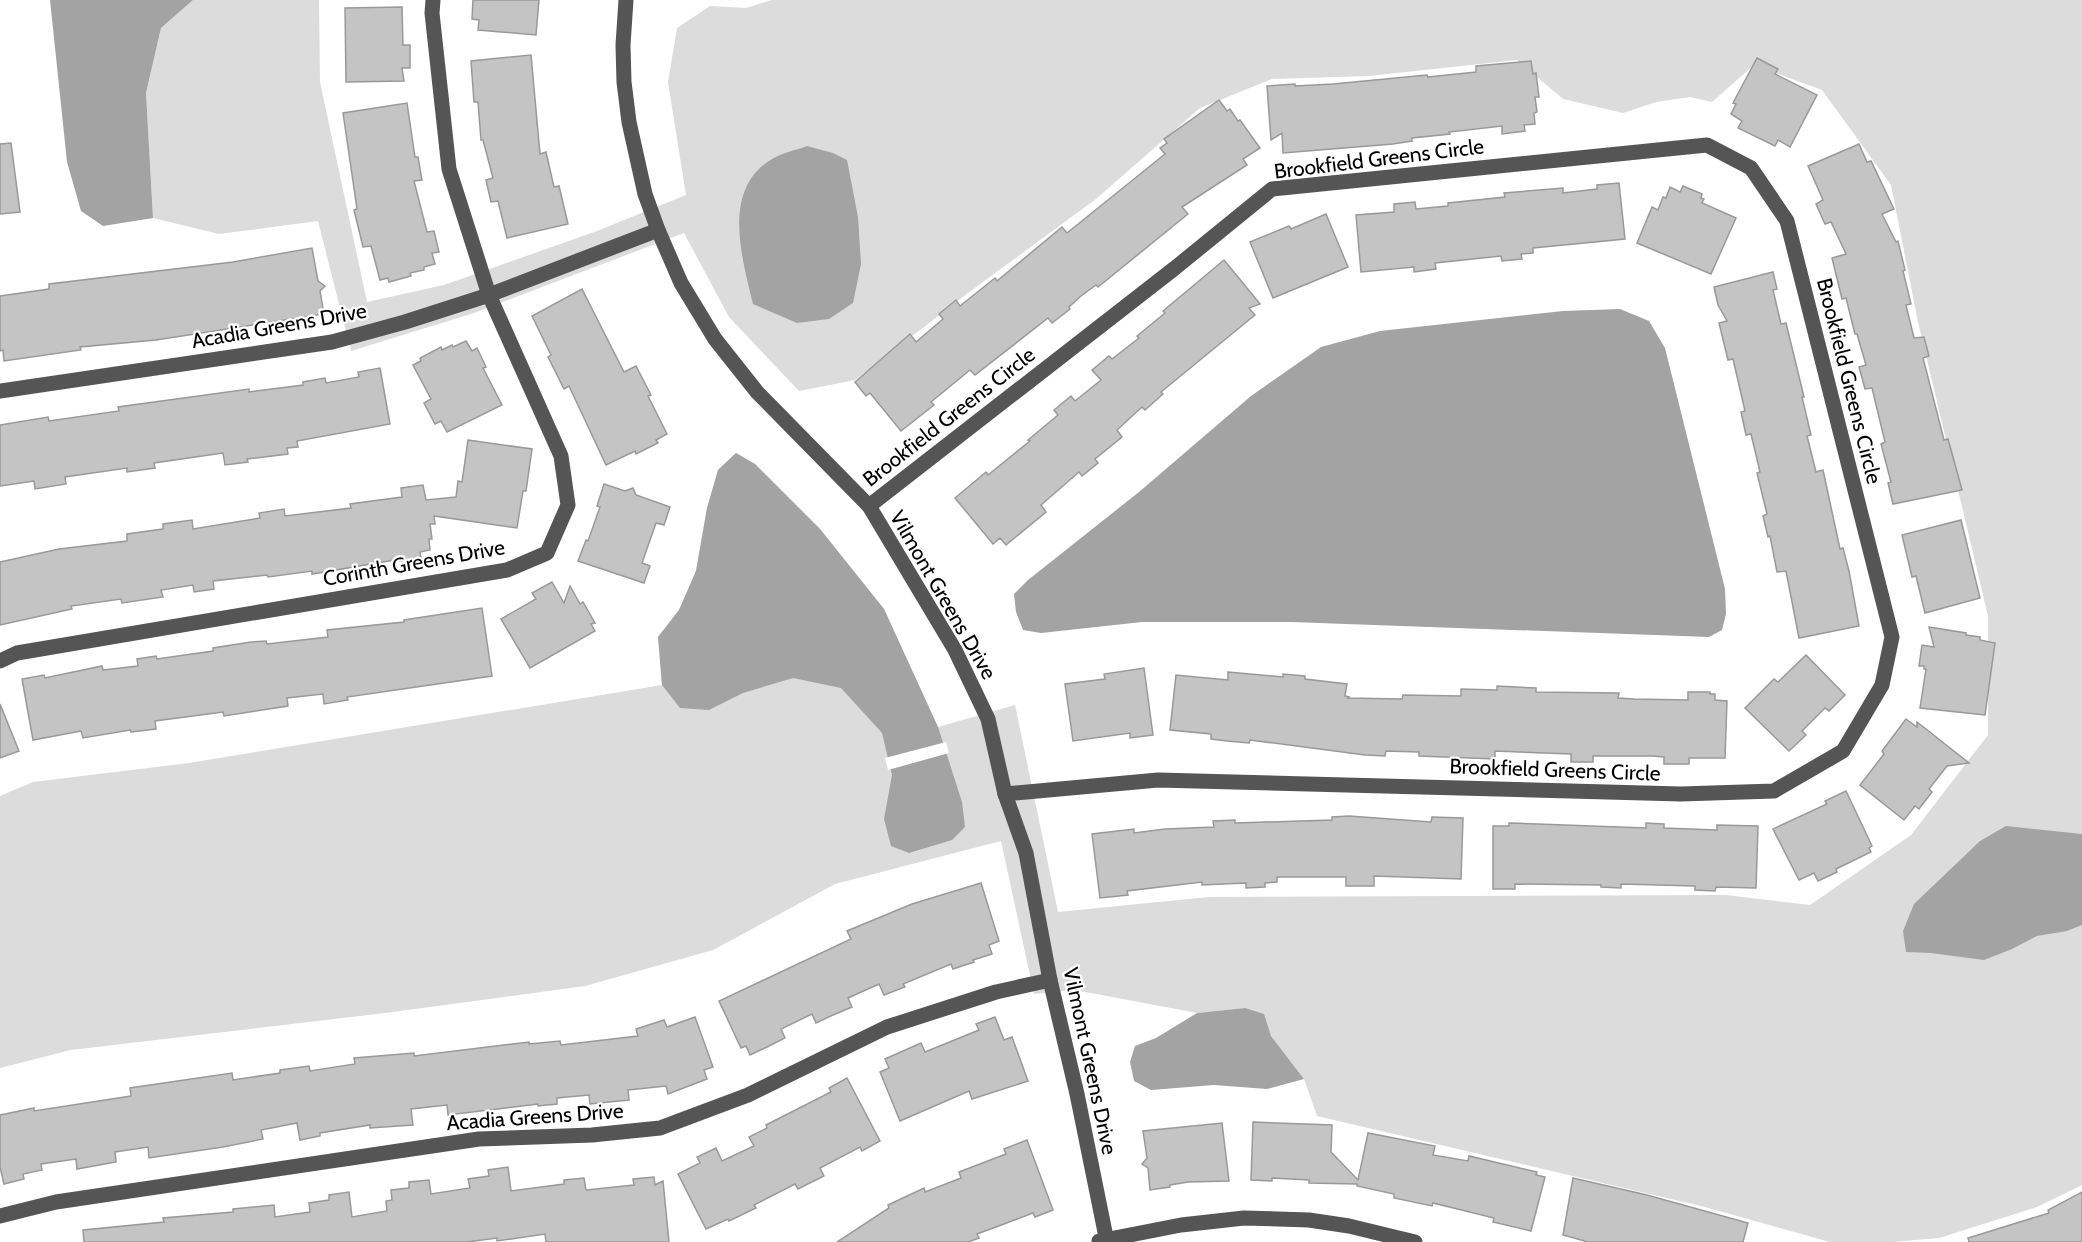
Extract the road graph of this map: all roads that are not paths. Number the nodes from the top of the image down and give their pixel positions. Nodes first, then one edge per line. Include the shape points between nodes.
1 (433, 0) edge
2 (626, 0) edge
3 (658, 230) junction
4 (489, 295) junction
5 (0, 391) edge
6 (869, 506) junction
7 (0, 661) edge
8 (1005, 795) junction
9 (1050, 980) junction
10 (0, 1216) edge
11 (1103, 1241) edge
12 (1415, 1242) edge

1 - 4 street, Corinth Greens Drive via 449,169
2 - 3 street, Vilmont Greens Drive via 624,72 629,122
3 - 4 street, Acadia Greens Drive
3 - 6 street, Vilmont Greens Drive via 681,284 715,339 757,392
4 - 5 street, Acadia Greens Drive via 332,342
4 - 7 street, Corinth Greens Drive via 561,456 568,505 547,553 507,570 17,653
6 - 8 street, Vilmont Greens Drive via 974,689 988,719
6 - 8 street, Brookfield Greens Circle via 1272,189 1707,145 1751,168 1787,221 1892,637 1882,685 1843,751 1774,791 1681,794 1158,780
8 - 9 street, Vilmont Greens Drive via 1026,854
9 - 10 street, Acadia Greens Drive via 996,992 887,1027 748,1095 660,1128 479,1139 56,1202
9 - 11 street, Vilmont Greens Drive via 1077,1094
11 - 12 street via 1213,1221 1278,1219 1349,1226

